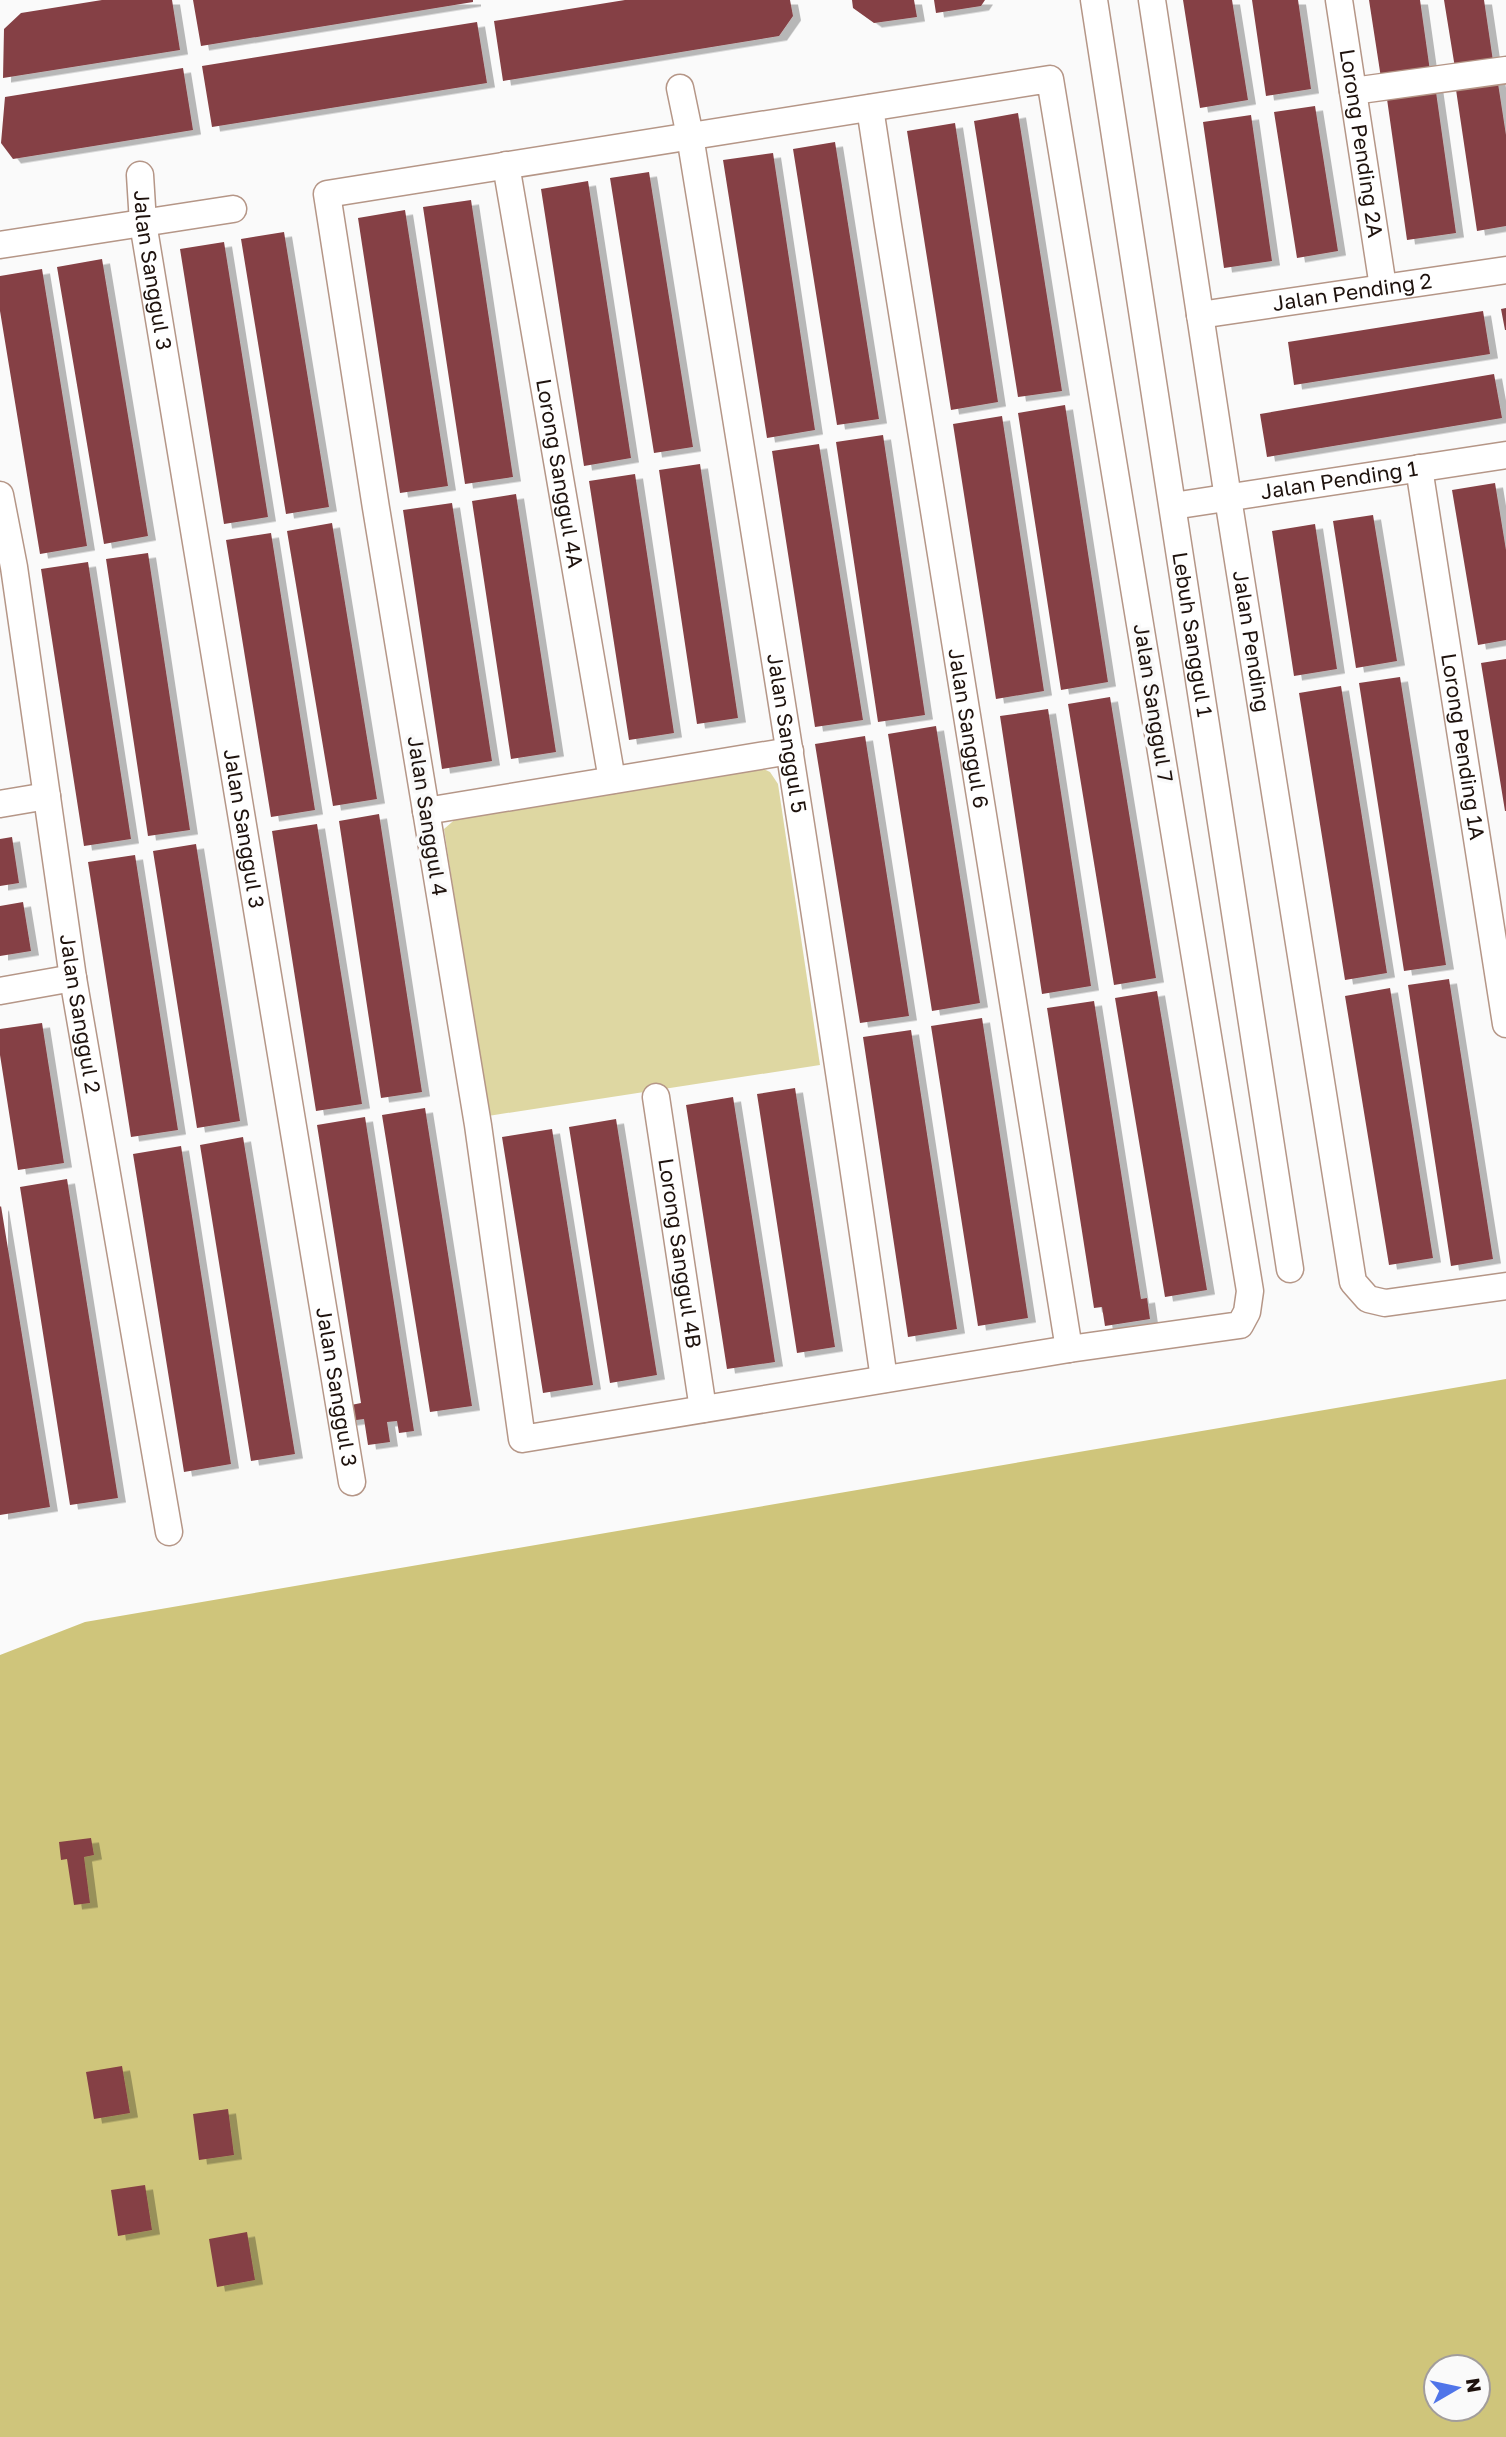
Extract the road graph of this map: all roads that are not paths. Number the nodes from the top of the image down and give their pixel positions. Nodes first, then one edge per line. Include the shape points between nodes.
1 (1094, 0) edge
2 (1153, 0) edge
3 (1339, 0) edge
4 (1506, 70) edge
5 (680, 89) dead end
6 (1353, 91) junction
7 (870, 107) junction
8 (690, 136) junction
9 (506, 165) junction
10 (140, 175) dead end
11 (233, 209) dead end
12 (143, 223) junction
13 (0, 245) edge
14 (1506, 270) edge
15 (1383, 287) junction
16 (1200, 315) junction
17 (1506, 455) edge
18 (1419, 468) junction
19 (0, 495) edge
20 (1228, 498) junction
21 (1173, 506) junction
22 (10, 614) edge
23 (790, 751) junction
24 (611, 780) junction
25 (47, 796) junction
26 (0, 804) edge
27 (426, 811) junction
28 (73, 978) junction
29 (0, 991) edge
30 (1506, 1024) edge
31 (656, 1097) dead end
32 (1290, 1269) dead end
33 (1506, 1286) edge
34 (1069, 1349) junction
35 (884, 1379) junction
36 (703, 1409) junction
37 (352, 1482) dead end
38 (169, 1532) dead end

1 - 21 street, Lebuh Sanggul 1
2 - 16 street, Jalan Pending
3 - 6 street, Lorong Pending 2A
4 - 6 street
5 - 8 street, Jalan Sanggul 5
6 - 15 street, Lorong Pending 2A
7 - 8 street
7 - 34 street, Jalan Sanggul 6
7 - 34 street, Jalan Sanggul 7 via 1050,79 1250,1291 1240,1325
8 - 9 street
8 - 23 street, Jalan Sanggul 5
9 - 24 street, Lorong Sanggul 4A
9 - 27 street, Jalan Sanggul 4 via 327,194
10 - 12 street, Jalan Sanggul 3
11 - 12 street
12 - 13 street
12 - 37 street, Jalan Sanggul 3
14 - 15 street, Jalan Pending 2
15 - 16 street, Jalan Pending 2
16 - 20 street, Jalan Pending
17 - 18 street, Jalan Pending 1
18 - 20 street, Jalan Pending 1
18 - 30 street, Lorong Pending 1A
19 - 22 street, Jalan Sanggul 2
20 - 21 street, Jalan Pending 1
20 - 33 street, Jalan Pending via 1353,1282 1368,1299 1385,1303
21 - 32 street, Lebuh Sanggul 1
22 - 25 street, Jalan Sanggul 2
23 - 24 street
23 - 35 street, Jalan Sanggul 5
24 - 27 street
25 - 26 street
25 - 28 street, Jalan Sanggul 2
27 - 36 street, Jalan Sanggul 4 via 480,1139 522,1439
28 - 29 street
28 - 38 street, Jalan Sanggul 2
31 - 36 street, Lorong Sanggul 4B
34 - 35 street
35 - 36 street

